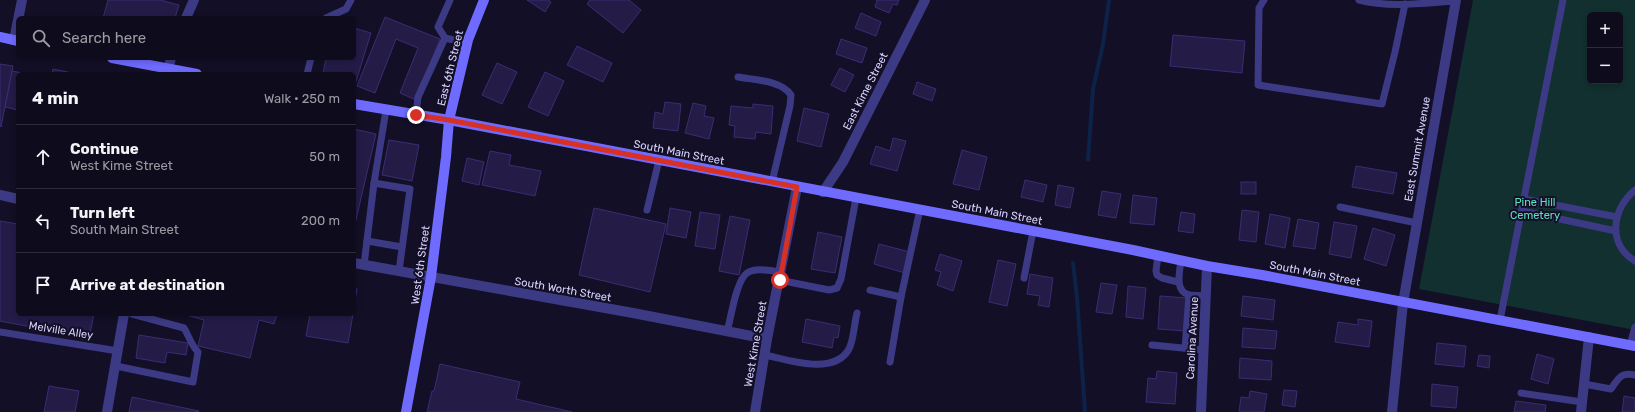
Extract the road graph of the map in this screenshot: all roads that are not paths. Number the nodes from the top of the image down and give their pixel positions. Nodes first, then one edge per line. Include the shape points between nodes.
1 (22, 0) edge
2 (194, 0) edge
3 (351, 0) edge
4 (450, 0) edge
5 (484, 0) edge
6 (925, 0) edge
7 (1264, 0) edge
8 (1359, 0) edge
9 (1563, 0) edge
10 (1456, 1) edge
11 (1405, 4) junction
12 (20, 16) edge
13 (187, 16) edge
14 (330, 16) edge
15 (0, 37) edge
16 (445, 38) junction
17 (16, 40) edge
18 (467, 43) junction
19 (121, 60) edge
20 (171, 60) edge
21 (311, 60) edge
22 (168, 71) edge
23 (308, 72) edge
24 (738, 78) dead end
25 (356, 104) edge
26 (386, 110) junction
27 (416, 115) junction
28 (449, 120) junction
29 (659, 160) junction
30 (772, 182) junction
31 (374, 183) junction
32 (797, 187) junction
33 (1635, 190) edge
34 (823, 192) junction
35 (0, 196) edge
36 (856, 198) junction
37 (16, 199) edge
38 (1524, 199) junction
39 (1340, 207) dead end
40 (920, 209) junction
41 (647, 210) dead end
42 (1522, 211) junction
43 (1617, 217) junction
44 (1417, 223) junction
45 (1033, 231) junction
46 (1616, 231) junction
47 (367, 241) junction
48 (402, 247) junction
49 (1158, 256) junction
50 (1181, 260) junction
51 (1635, 261) edge
52 (359, 264) edge
53 (1207, 266) junction
54 (399, 271) junction
55 (780, 276) junction
56 (431, 277) junction
57 (1024, 278) dead end
58 (1178, 282) junction
59 (870, 290) dead end
60 (1189, 295) junction
61 (1206, 296) junction
62 (901, 297) junction
63 (1403, 302) junction
64 (857, 313) dead end
65 (124, 316) edge
66 (139, 316) edge
67 (1500, 320) junction
68 (1635, 327) edge
69 (0, 332) edge
70 (727, 332) junction
71 (1589, 337) junction
72 (767, 339) junction
73 (1632, 345) edge
74 (1152, 346) dead end
75 (1185, 348) junction
76 (1204, 350) junction
77 (118, 351) junction
78 (764, 355) junction
79 (890, 362) dead end
80 (116, 366) junction
81 (1635, 375) edge
82 (1584, 384) junction
83 (1521, 393) dead end
84 (1582, 407) edge
85 (404, 410) edge
86 (107, 412) edge
87 (755, 412) edge
88 (1201, 412) edge
89 (1392, 412) edge

1 - 12 street
2 - 13 street
3 - 14 lane via 346,9
4 - 16 lane via 438,27
5 - 18 street, East 6th Street
6 - 34 street, East Kime Street via 843,162
7 - 11 lane via 1259,8 1258,85 1382,104
8 - 11 lane
9 - 38 lane
10 - 11 lane
10 - 44 street, East Summit Avenue
15 - 17 street
16 - 18 lane
16 - 27 lane via 418,97
18 - 28 street, East 6th Street
19 - 22 street
20 - 22 street
21 - 23 lane
24 - 30 lane via 777,84 787,88 791,95
25 - 26 street, South Main Street
26 - 27 street, South Main Street
26 - 31 lane
27 - 28 street, South Main Street
28 - 29 street, South Main Street
28 - 56 street, West 6th Street
29 - 30 street, South Main Street
29 - 41 lane
30 - 32 street, South Main Street
31 - 47 lane
31 - 48 lane via 410,189
32 - 34 street, South Main Street
32 - 55 street, West Kime Street
33 - 43 lane via 1624,202
34 - 36 street, South Main Street
35 - 37 street
36 - 40 street, South Main Street
36 - 55 lane via 842,279 837,288 829,290
38 - 42 lane
38 - 43 lane
39 - 44 lane
40 - 45 street, South Main Street
40 - 62 lane
42 - 46 lane
42 - 67 lane
43 - 46 lane
44 - 63 street, East Summit Avenue
45 - 49 street, South Main Street
45 - 57 lane
46 - 51 lane via 1624,251
47 - 48 lane
47 - 52 lane
48 - 54 lane
49 - 50 street, South Main Street
49 - 58 lane via 1157,275
50 - 53 street, South Main Street
50 - 58 lane
52 - 54 street, South Worth Street
53 - 61 street, Carolina Avenue
53 - 63 street, South Main Street
54 - 56 street, South Worth Street
55 - 70 lane via 757,270 747,273 741,281
55 - 72 street, West Kime Street
56 - 70 street, South Worth Street
56 - 85 street, West 6th Street
58 - 60 lane
59 - 62 lane
60 - 61 lane
60 - 75 lane
61 - 76 street, Carolina Avenue
62 - 79 lane
63 - 67 street, South Main Street
63 - 89 street, East Summit Avenue
64 - 78 lane via 848,350 835,362 813,365
65 - 77 street
66 - 80 lane via 184,328 192,346 198,352 193,382
67 - 71 street, South Main Street
68 - 73 lane
69 - 77 lane, Melville Alley
70 - 72 street, South Worth Street
71 - 73 street, South Main Street
71 - 82 street
72 - 78 street, West Kime Street
74 - 75 lane
75 - 76 lane
76 - 88 street, Carolina Avenue
77 - 80 street
78 - 87 street, West Kime Street
80 - 86 street
81 - 82 lane via 1627,373 1619,376 1611,388
82 - 84 street
83 - 84 lane

